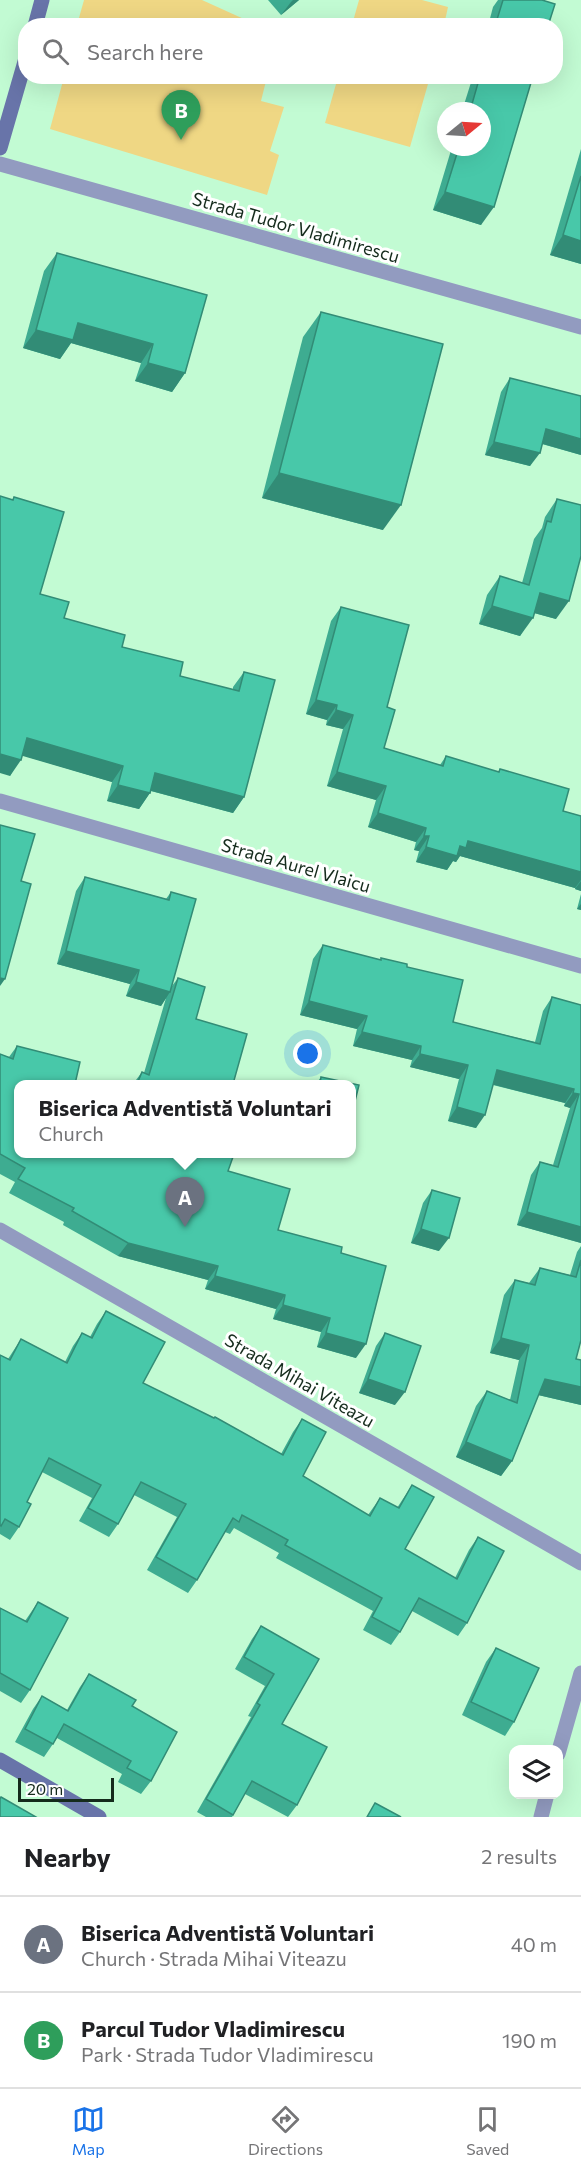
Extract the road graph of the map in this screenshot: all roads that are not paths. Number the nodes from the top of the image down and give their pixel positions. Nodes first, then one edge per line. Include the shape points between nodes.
1 (42, 0) edge
2 (37, 18) edge
3 (18, 84) edge
4 (0, 148) edge
5 (0, 165) edge
6 (581, 327) edge
7 (0, 801) edge
8 (581, 966) edge
9 (0, 1230) edge
10 (581, 1563) edge
11 (581, 1673) edge
12 (561, 1745) edge
13 (0, 1760) edge
14 (546, 1799) edge
15 (99, 1817) edge
16 (541, 1817) edge

1 - 2 street
3 - 4 street
5 - 6 street, Strada Tudor Vladimirescu
7 - 8 street, Strada Aurel Vlaicu
9 - 10 street, Strada Mihai Viteazu
11 - 12 street
13 - 15 street
14 - 16 street

